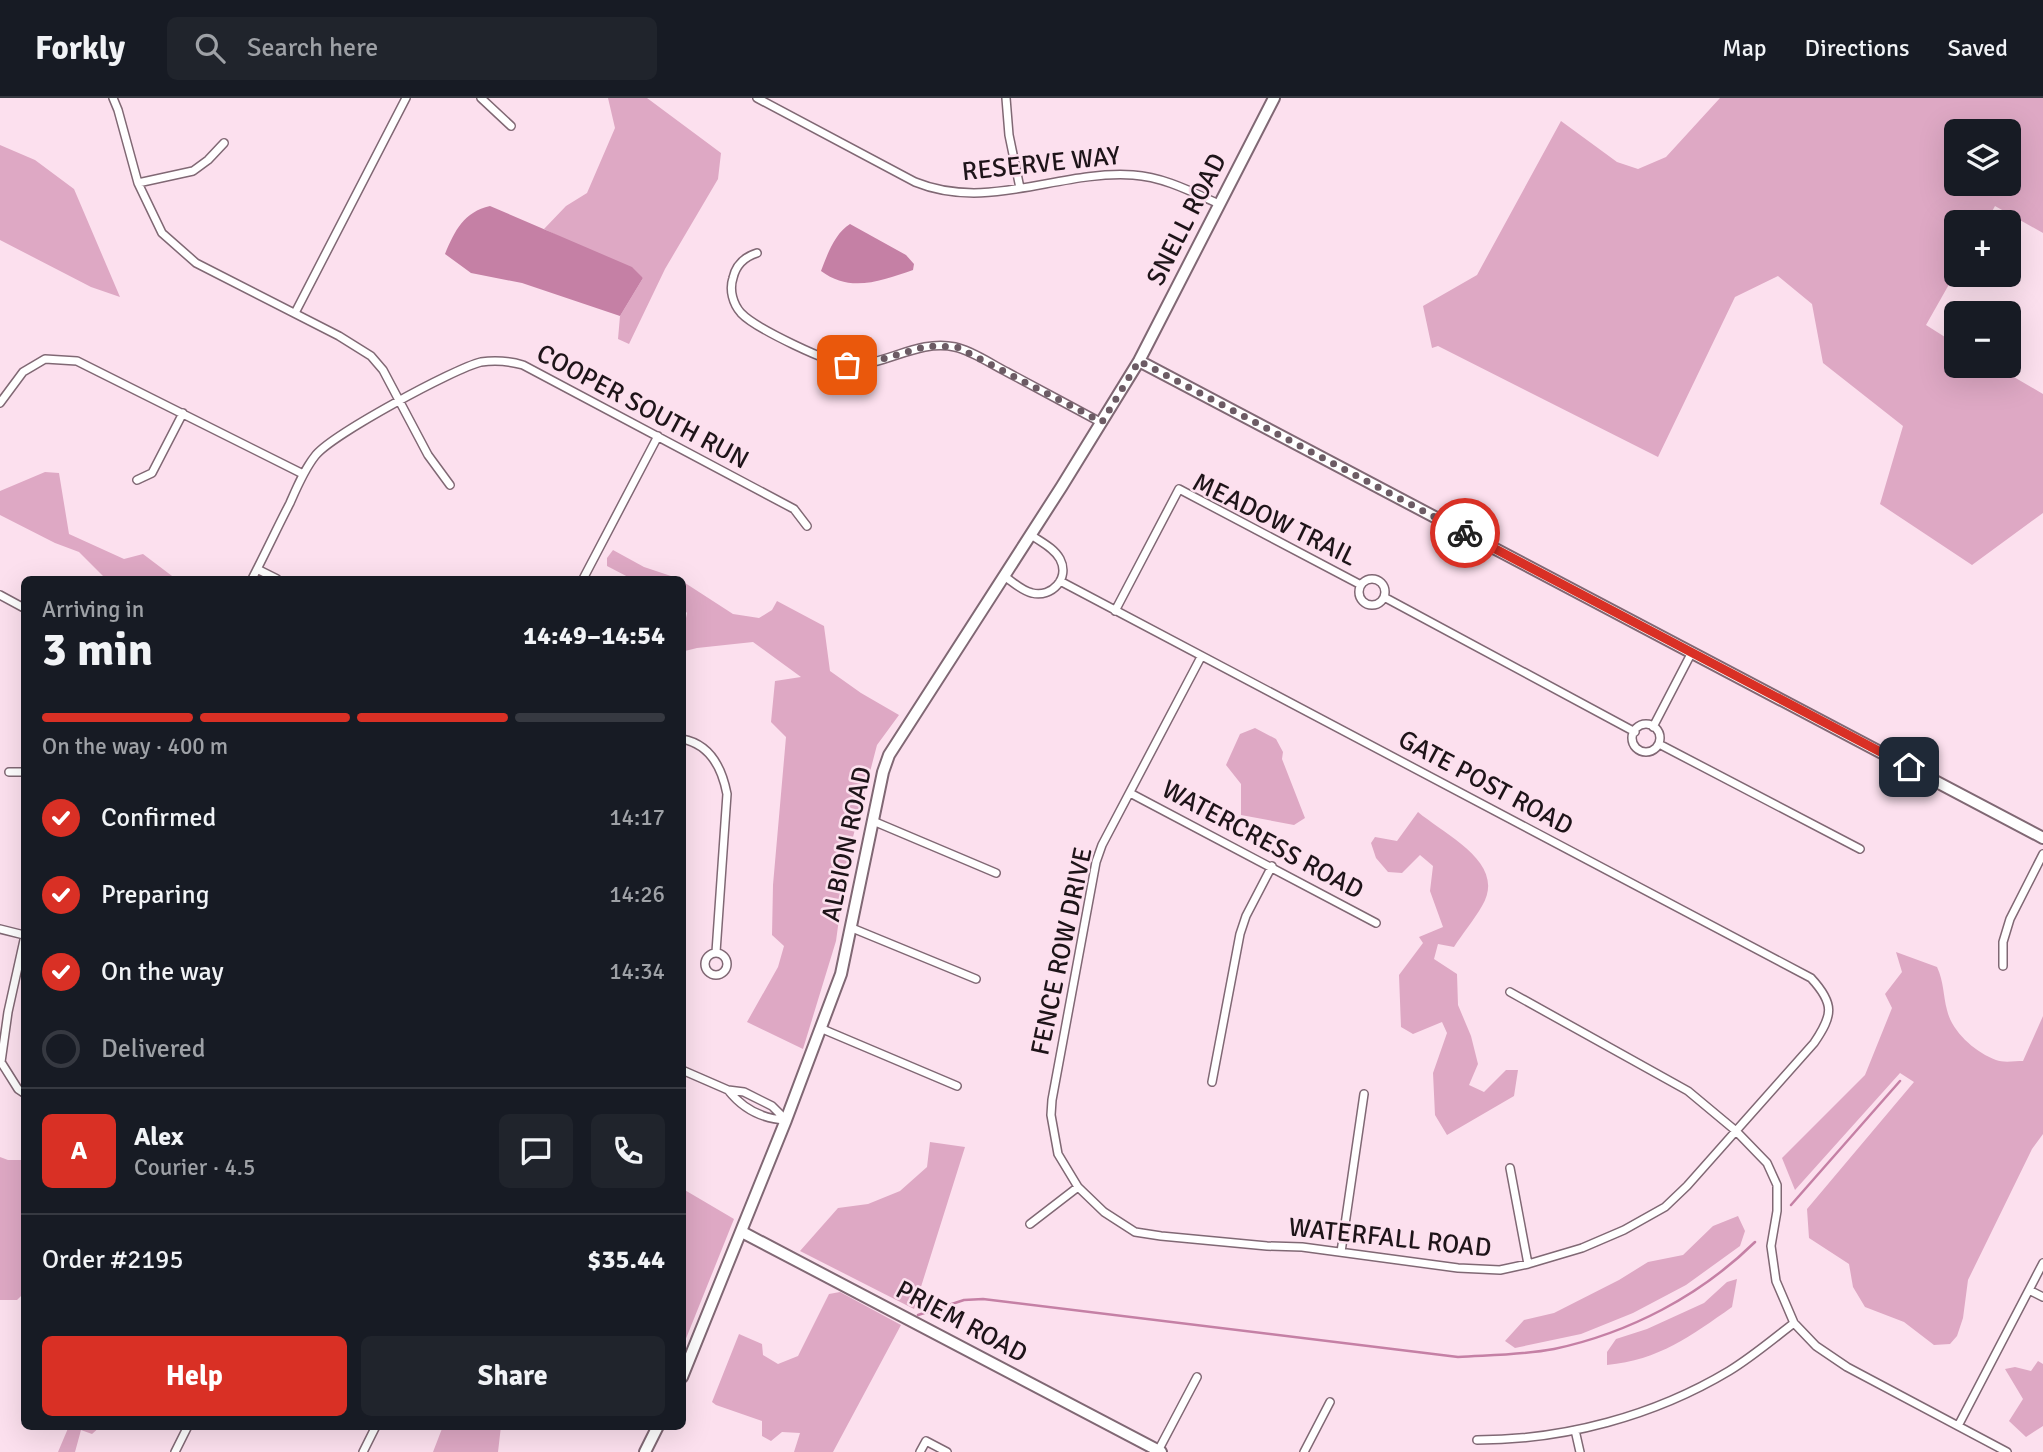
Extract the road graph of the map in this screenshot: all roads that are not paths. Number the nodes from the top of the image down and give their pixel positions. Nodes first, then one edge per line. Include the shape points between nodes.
1 (113, 98) edge
2 (406, 98) edge
3 (481, 98) edge
4 (757, 98) edge
5 (1006, 98) edge
6 (1274, 98) edge
7 (511, 126) dead end
8 (224, 144) dead end
9 (138, 183) junction
10 (1020, 188) junction
11 (1219, 204) junction
12 (757, 253) dead end
13 (295, 313) junction
14 (1139, 361) junction
15 (399, 402) junction
16 (0, 403) edge
17 (183, 413) junction
18 (1102, 422) junction
19 (658, 436) junction
20 (303, 474) junction
21 (137, 480) dead end
22 (450, 485) dead end
23 (807, 526) dead end
24 (1031, 534) junction
25 (257, 569) junction
26 (254, 576) edge
27 (271, 576) edge
28 (585, 576) edge
29 (1004, 576) junction
30 (1060, 581) junction
31 (1361, 585) junction
32 (0, 595) edge
33 (1384, 597) junction
34 (21, 606) edge
35 (1115, 611) junction
36 (1692, 652) junction
37 (1201, 657) junction
38 (1653, 727) junction
39 (1634, 732) junction
40 (686, 740) edge
41 (1658, 744) junction
42 (9, 772) dead end
43 (21, 772) edge
44 (1130, 793) junction
45 (873, 821) junction
46 (2043, 838) edge
47 (1860, 849) dead end
48 (2043, 854) edge
49 (1272, 866) junction
50 (996, 873) dead end
51 (1376, 923) dead end
52 (852, 928) junction
53 (0, 929) edge
54 (21, 936) edge
55 (21, 951) edge
56 (716, 952) dead end
57 (2003, 965) dead end
58 (976, 979) dead end
59 (1510, 992) dead end
60 (820, 1028) junction
61 (1803, 1055) joint
62 (1, 1062) edge
63 (686, 1072) edge
64 (1212, 1082) dead end
65 (957, 1086) dead end
66 (21, 1090) edge
67 (728, 1090) junction
68 (1364, 1094) dead end
69 (786, 1120) junction
70 (1736, 1131) junction
71 (1510, 1168) dead end
72 (1078, 1187) junction
73 (1030, 1224) dead end
74 (742, 1232) junction
75 (1341, 1252) junction
76 (2043, 1263) edge
77 (1528, 1264) junction
78 (2029, 1290) junction
79 (2043, 1297) edge
80 (1794, 1323) junction
81 (686, 1367) edge
82 (1197, 1377) dead end
83 (1330, 1402) dead end
84 (1958, 1426) junction
85 (186, 1430) edge
86 (374, 1430) edge
87 (656, 1430) edge
88 (1575, 1430) junction
89 (1477, 1440) dead end
90 (1160, 1451) edge
91 (175, 1452) edge
92 (363, 1452) edge
93 (645, 1452) edge
94 (920, 1452) edge
95 (947, 1452) edge
96 (1304, 1452) edge
97 (1580, 1452) edge
98 (2007, 1452) edge

1 - 9 street
2 - 13 street
3 - 7 street
4 - 10 street, RESERVE WAY via 926,186 969,194
5 - 10 street
6 - 11 street, SNELL ROAD
8 - 9 street via 193,171
9 - 13 street via 162,233 179,249 196,263
10 - 11 street, RESERVE WAY via 1134,175 1162,180
11 - 14 street, SNELL ROAD
12 - 18 street via 743,260 734,274 735,305 754,323 820,357 854,365 927,346 957,347
13 - 15 street via 371,356
14 - 18 street, ALBION ROAD
14 - 36 street
15 - 19 street, COOPER SOUTH RUN via 475,364 512,362
15 - 20 street, COOPER SOUTH RUN via 332,440
15 - 22 street
16 - 17 street via 23,372 45,359 56,359 77,361
17 - 20 street
17 - 21 street via 152,473
18 - 24 street, ALBION ROAD
19 - 23 street, COOPER SOUTH RUN via 794,509
19 - 28 street
20 - 25 street, COOPER SOUTH RUN
24 - 29 street, ALBION ROAD
24 - 30 street via 1059,558 1063,569
25 - 26 street, COOPER SOUTH RUN
25 - 27 street
29 - 30 street via 1035,593 1048,592
29 - 45 street, ALBION ROAD via 889,755
30 - 35 street, GATE POST ROAD
31 - 33 street, MEADOW TRAIL via 1377,579 1385,588
31 - 33 street, MEADOW TRAIL via 1360,597 1367,603 1376,604
31 - 35 street, MEADOW TRAIL via 1179,489
32 - 34 street
33 - 39 street, MEADOW TRAIL
35 - 37 street, GATE POST ROAD
36 - 38 street
36 - 46 street
37 - 44 street, FENCE ROW DRIVE
37 - 61 street, GATE POST ROAD via 1811,978 1826,994 1829,1020
38 - 39 street via 1645,725
38 - 41 street
39 - 41 street, MEADOW TRAIL via 1633,742 1641,751 1654,750
40 - 56 street via 701,746 715,760 727,794
41 - 47 street, MEADOW TRAIL
42 - 43 street
44 - 49 street, WATERCRESS ROAD
44 - 72 street, FENCE ROW DRIVE via 1093,871 1052,1100 1058,1154
45 - 50 street
45 - 52 street, ALBION ROAD
48 - 57 street via 2010,919
49 - 51 street, WATERCRESS ROAD
49 - 64 street via 1240,934
52 - 58 street
52 - 60 street, ALBION ROAD via 841,974
53 - 54 street
55 - 62 street
59 - 70 street via 1688,1091
60 - 65 street
60 - 69 street, ALBION ROAD
61 - 70 street, WATERFALL ROAD
62 - 66 street
63 - 67 street
67 - 69 street via 744,1091
67 - 69 street via 739,1103 768,1119
68 - 75 street
69 - 74 street, ALBION ROAD
70 - 77 street, WATERFALL ROAD via 1665,1207 1624,1230
70 - 80 street via 1767,1163 1777,1185 1771,1245 1776,1281
71 - 77 street
72 - 73 street
72 - 75 street, WATERFALL ROAD via 1104,1212 1135,1232
74 - 81 street, ALBION ROAD
74 - 90 street, PRIEM ROAD
75 - 77 street, WATERFALL ROAD via 1458,1268 1500,1270
76 - 78 street
78 - 79 street
78 - 84 street
80 - 84 street via 1846,1367
80 - 88 street via 1729,1371 1688,1393
82 - 90 street
83 - 96 street
84 - 98 street
85 - 91 street
86 - 92 street
87 - 93 street
88 - 89 street via 1539,1438
88 - 97 street
94 - 95 street via 926,1441

